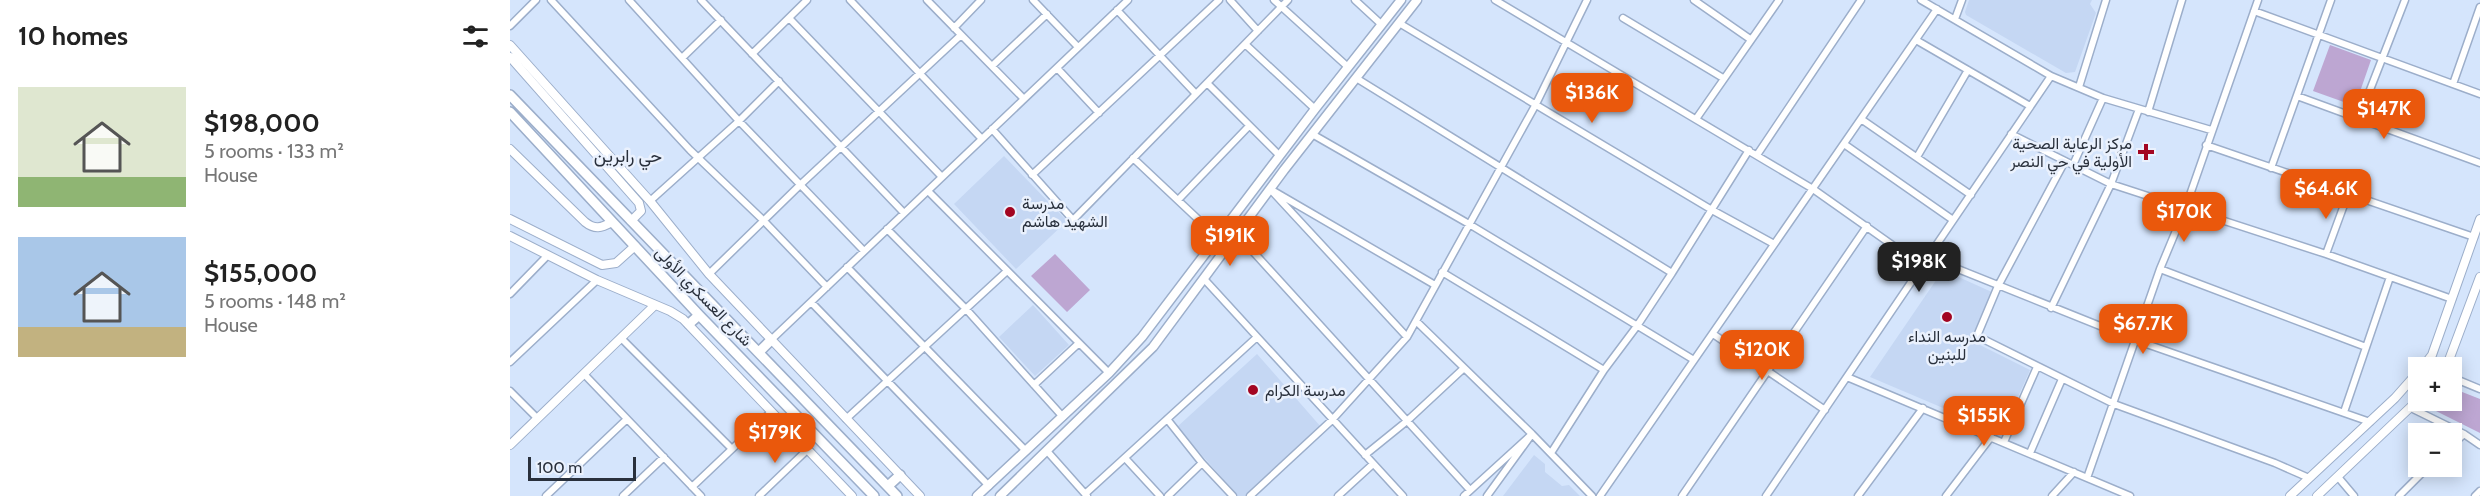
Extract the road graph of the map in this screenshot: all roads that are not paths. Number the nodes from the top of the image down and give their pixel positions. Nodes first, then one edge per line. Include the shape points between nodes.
1 (536, 0) edge
2 (551, 0) edge
3 (701, 0) edge
4 (807, 0) edge
5 (850, 0) edge
6 (927, 0) edge
7 (981, 0) edge
8 (1033, 0) edge
9 (1047, 0) edge
10 (1127, 0) edge
11 (1219, 0) edge
12 (1230, 0) edge
13 (1274, 0) edge
14 (1288, 0) edge
15 (1355, 0) edge
16 (1401, 0) edge
17 (1417, 0) edge
18 (1495, 0) edge
19 (1587, 0) edge
20 (1694, 0) edge
21 (1862, 0) edge
22 (1921, 0) edge
23 (1962, 0) edge
24 (2106, 0) edge
25 (2182, 0) edge
26 (2258, 0) edge
27 (2331, 0) edge
28 (2405, 0) edge
29 (630, 1) edge
30 (1777, 1) edge
31 (1040, 7) junction
32 (1281, 7) junction
33 (2480, 7) edge
34 (1937, 9) junction
35 (1117, 10) junction
36 (2254, 11) junction
37 (1047, 14) junction
38 (789, 18) junction
39 (1623, 18) dead end
40 (1955, 19) junction
41 (721, 21) junction
42 (1399, 23) junction
43 (1381, 24) junction
44 (510, 26) edge
45 (954, 28) junction
46 (1258, 30) junction
47 (961, 35) junction
48 (2318, 35) junction
49 (1750, 39) junction
50 (1916, 40) junction
51 (1566, 42) junction
52 (1245, 44) junction
53 (510, 45) edge
54 (1078, 47) junction
55 (752, 54) junction
56 (1160, 55) junction
57 (510, 57) edge
58 (682, 58) junction
59 (2382, 58) junction
60 (992, 66) junction
61 (1348, 67) junction
62 (1057, 68) junction
63 (1968, 70) junction
64 (920, 73) junction
65 (2051, 76) junction
66 (1356, 78) junction
67 (1723, 78) junction
68 (778, 81) junction
69 (1207, 83) junction
70 (2453, 84) junction
71 (2079, 87) junction
72 (1196, 94) junction
73 (2480, 94) edge
74 (510, 95) edge
75 (2297, 96) junction
76 (2103, 98) junction
77 (1024, 99) junction
78 (1536, 104) junction
79 (2030, 106) junction
80 (1315, 109) junction
81 (2139, 109) junction
82 (881, 111) junction
83 (510, 112) edge
84 (2148, 112) junction
85 (1099, 113) junction
86 (1696, 118) junction
87 (2359, 118) junction
88 (1861, 119) junction
89 (739, 121) junction
90 (1249, 126) junction
91 (992, 129) junction
92 (2211, 130) junction
93 (1312, 134) junction
94 (2011, 134) junction
95 (982, 139) junction
96 (1844, 144) junction
97 (2206, 145) junction
98 (841, 146) junction
99 (510, 149) edge
100 (1749, 150) junction
101 (1279, 155) junction
102 (1757, 155) junction
103 (699, 157) junction
104 (1917, 157) junction
105 (1133, 158) junction
106 (2065, 161) junction
107 (2480, 163) edge
108 (2073, 165) junction
109 (1501, 166) junction
110 (2271, 168) junction
111 (1032, 175) junction
112 (942, 177) junction
113 (2111, 184) junction
114 (800, 185) junction
115 (1270, 189) junction
116 (1813, 189) junction
117 (928, 190) junction
118 (2348, 194) junction
119 (1971, 195) junction
120 (1178, 200) junction
121 (650, 201) junction
122 (2185, 209) junction
123 (1712, 210) junction
124 (904, 213) junction
125 (510, 219) edge
126 (2480, 219) edge
127 (1953, 220) junction
128 (631, 221) junction
129 (764, 221) junction
130 (612, 222) junction
131 (1468, 224) junction
132 (1867, 226) junction
133 (887, 229) junction
134 (538, 233) junction
135 (1237, 234) junction
136 (510, 236) edge
137 (2474, 237) junction
138 (1218, 238) junction
139 (1774, 244) junction
140 (531, 246) junction
141 (634, 246) junction
142 (864, 251) junction
143 (2326, 254) junction
144 (548, 255) junction
145 (1928, 257) junction
146 (1922, 266) junction
147 (848, 267) junction
148 (2160, 269) junction
149 (1007, 271) junction
150 (1442, 272) junction
151 (1672, 273) junction
152 (709, 274) junction
153 (2391, 277) junction
154 (2480, 277) edge
155 (597, 280) junction
156 (1205, 280) junction
157 (1435, 285) junction
158 (1998, 285) junction
159 (826, 287) junction
160 (510, 294) edge
161 (2452, 299) junction
162 (811, 302) junction
163 (655, 304) junction
164 (2051, 308) junction
165 (966, 309) junction
166 (699, 315) junction
167 (1416, 321) junction
168 (689, 324) junction
169 (1637, 326) junction
170 (1713, 334) junction
171 (1257, 337) junction
172 (1407, 337) junction
173 (621, 338) junction
174 (771, 340) junction
175 (2135, 340) junction
176 (1079, 343) junction
177 (926, 346) junction
178 (2366, 347) junction
179 (759, 352) junction
180 (2430, 357) edge
181 (2450, 357) edge
182 (1694, 360) junction
183 (510, 362) edge
184 (2037, 367) junction
185 (1464, 368) junction
186 (1604, 370) junction
187 (1768, 371) junction
188 (1109, 373) junction
189 (584, 374) junction
190 (1847, 377) junction
191 (2062, 379) junction
192 (1369, 380) junction
193 (887, 381) junction
194 (2408, 382) edge
195 (2462, 382) edge
196 (1034, 385) junction
197 (2480, 389) edge
198 (510, 391) edge
199 (2114, 404) junction
200 (1923, 408) junction
201 (1825, 410) junction
202 (2408, 411) edge
203 (2417, 411) edge
204 (771, 412) junction
205 (2344, 412) junction
206 (1063, 417) junction
207 (537, 418) junction
208 (627, 418) junction
209 (846, 419) junction
210 (1167, 420) junction
211 (1332, 420) junction
212 (1407, 421) junction
213 (2370, 422) junction
214 (1532, 434) junction
215 (2464, 434) joint
216 (1991, 437) junction
217 (2004, 442) junction
218 (510, 445) edge
219 (2480, 445) edge
220 (732, 449) junction
221 (807, 450) junction
222 (1026, 451) junction
223 (1047, 452) junction
224 (1551, 453) junction
225 (2030, 453) junction
226 (1365, 455) junction
227 (664, 457) junction
228 (1125, 458) junction
229 (1202, 463) junction
230 (1373, 464) junction
231 (2074, 472) junction
232 (900, 475) junction
233 (2338, 477) junction
234 (2418, 477) edge
235 (2087, 478) junction
236 (2308, 478) junction
237 (888, 486) junction
238 (988, 486) junction
239 (692, 487) junction
240 (766, 489) junction
241 (1470, 490) junction
242 (2480, 491) edge
243 (1006, 494) edge
244 (1086, 495) edge
245 (546, 496) edge
246 (625, 496) edge
247 (701, 496) edge
248 (759, 496) edge
249 (773, 496) edge
250 (852, 496) edge
251 (874, 496) edge
252 (897, 496) edge
253 (920, 496) edge
254 (979, 496) edge
255 (1160, 496) edge
256 (1168, 496) edge
257 (1233, 496) edge
258 (1250, 496) edge
259 (1338, 496) edge
260 (1403, 496) edge
261 (1464, 496) edge
262 (1486, 496) edge
263 (1592, 496) edge
264 (1600, 496) edge
265 (1682, 496) edge
266 (1766, 496) edge
267 (1858, 496) edge
268 (1946, 496) edge
269 (2052, 496) edge
270 (2130, 496) edge
271 (2290, 496) edge
272 (2317, 496) edge
273 (2354, 496) edge
274 (2398, 496) edge
275 (2475, 496) edge

1 - 44 street
2 - 103 street
3 - 41 street
4 - 38 street
5 - 64 street
6 - 45 street
7 - 45 street
8 - 31 street
9 - 31 street
10 - 35 street
11 - 56 street
12 - 46 street
13 - 32 street
14 - 32 street
15 - 43 street
16 - 43 main road
17 - 42 main road
18 - 51 street
19 - 51 street
20 - 49 street
21 - 102 street
22 - 34 street
23 - 40 street
24 - 71 street
25 - 84 street
26 - 36 street
27 - 48 street
28 - 59 street
29 - 58 street
30 - 49 street
31 - 37 street
32 - 46 street
32 - 61 street
33 - 70 street
34 - 40 street
34 - 50 street
35 - 54 street
35 - 56 street
36 - 48 street
36 - 92 street
37 - 54 street
37 - 60 street
38 - 55 street
38 - 82 street
39 - 67 street
40 - 65 street
41 - 55 street
41 - 58 street
42 - 66 main road
42 - 78 street
43 - 61 main road
45 - 47 street
46 - 52 street
47 - 60 street
47 - 64 street
48 - 59 street
48 - 75 street
49 - 67 street
50 - 63 street
50 - 88 street
51 - 78 street
51 - 86 street
52 - 69 street
52 - 80 street
53 - 121 street
54 - 62 street
55 - 68 street
56 - 72 street
56 - 85 street
57 - 128 street via 639,203 640,214
58 - 89 street
59 - 70 street
59 - 87 street
60 - 77 street
61 - 80 main road
62 - 77 street
62 - 85 street
63 - 79 street
63 - 104 street
64 - 82 street
64 - 95 street
65 - 71 street
65 - 79 street
66 - 93 main road
66 - 109 street
67 - 86 street
68 - 89 street
68 - 98 street
69 - 72 street
69 - 90 street
70 - 73 street
71 - 76 street
72 - 105 street
74 - 128 main road, شارع العسكري الأولى
75 - 87 street
75 - 110 street
76 - 81 street
76 - 108 street
77 - 91 street
78 - 109 street
78 - 123 street
79 - 94 street
80 - 101 main road
81 - 84 street
81 - 113 street
82 - 98 street
82 - 112 street
83 - 130 main road, شارع العسكري الأولى
84 - 92 street
85 - 111 street
86 - 100 street
87 - 107 street
88 - 96 street
88 - 104 street
89 - 103 street
89 - 114 street
90 - 101 street
90 - 120 street
91 - 95 street
91 - 111 street
92 - 97 street
93 - 115 main road
93 - 131 street
94 - 106 street
94 - 119 street
95 - 112 street
96 - 116 street
96 - 127 street
97 - 110 street
97 - 122 street
98 - 114 street
98 - 124 street
99 - 130 street via 585,222 601,228
100 - 102 street
100 - 123 street
101 - 138 main road
102 - 116 street
103 - 121 street
103 - 129 street
104 - 119 street
105 - 111 street via 1073,220
105 - 120 street
106 - 108 street
106 - 158 street
108 - 113 street
109 - 131 street
109 - 151 street
110 - 118 street
112 - 117 street
113 - 122 street
113 - 164 street
114 - 129 street
114 - 142 street
115 - 135 main road
115 - 157 street
115 - 172 street
116 - 132 street
116 - 139 street
117 - 124 street
117 - 149 street
118 - 137 street
118 - 143 street
119 - 127 street
120 - 138 street
121 - 152 street
122 - 143 street
122 - 148 street
123 - 139 street
123 - 151 street
124 - 133 street
125 - 134 street
126 - 137 street
127 - 145 street
128 - 179 main road, شارع العسكري الأولى
129 - 152 street
129 - 159 street
130 - 141 main road, شارع العسكري الأولى
131 - 150 street
131 - 169 street
132 - 146 street
132 - 187 street
133 - 142 street
133 - 165 street
134 - 140 street
134 - 141 street via 602,265 616,263
135 - 156 main road
135 - 192 street
136 - 140 street
137 - 161 street
138 - 188 main road via 1142,337
139 - 170 street
140 - 144 street
141 - 166 main road, شارع العسكري الأولى
142 - 147 street
143 - 153 street
144 - 155 street
144 - 160 street
145 - 146 street
145 - 158 street
146 - 190 street
147 - 159 street
147 - 177 street
148 - 175 street
148 - 178 street
149 - 165 street
149 - 176 street
150 - 157 street
150 - 186 street
151 - 169 street
152 - 174 street
153 - 161 street
153 - 178 street
154 - 181 street
155 - 163 street
155 - 183 street
156 - 171 street
156 - 223 main road via 1153,347
157 - 167 street
158 - 164 street
158 - 184 street via 1977,336
159 - 162 street
161 - 180 street
162 - 174 street
162 - 193 street
163 - 168 street
163 - 173 street
164 - 175 street
165 - 177 street
165 - 196 street
166 - 168 main road
166 - 251 main road, شارع العسكري الأولى
167 - 172 street
167 - 185 street
168 - 204 street
169 - 182 street
169 - 186 street
170 - 182 street
170 - 187 street
171 - 210 street
171 - 211 street
172 - 192 street
173 - 189 street
173 - 220 street
174 - 179 main road
174 - 209 street
175 - 199 street
175 - 205 street
176 - 188 street
176 - 196 street
177 - 193 street
177 - 222 street
178 - 205 street
179 - 237 main road, شارع العسكري الأولى
182 - 264 street
184 - 191 street
184 - 217 street
185 - 212 street
185 - 214 street
186 - 224 street
187 - 201 street
187 - 265 street
188 - 206 main road
189 - 207 street
189 - 208 street
190 - 200 street
190 - 201 street
191 - 199 street
191 - 225 street
192 - 211 street
192 - 212 street
193 - 209 street
193 - 238 street
194 - 213 street
195 - 197 street
196 - 206 street
198 - 207 street
199 - 235 street
199 - 236 street
200 - 216 street
200 - 267 street
201 - 266 street
202 - 233 street
203 - 215 street
204 - 220 street
204 - 221 street
205 - 213 street
206 - 222 main road
207 - 218 street
208 - 227 street
208 - 245 street
209 - 232 street
210 - 228 street
210 - 229 street
211 - 226 street
211 - 258 street
212 - 226 street
212 - 241 street
213 - 236 street
214 - 224 street
214 - 241 street
214 - 262 street
215 - 219 street
216 - 217 street
216 - 268 street
217 - 225 street
220 - 239 street
221 - 240 street
221 - 250 street
222 - 238 main road
223 - 243 main road
223 - 244 street
224 - 263 street
225 - 231 street
226 - 230 street
227 - 239 street
227 - 246 street
228 - 244 street
228 - 255 street
229 - 256 street
229 - 257 street
230 - 259 street
230 - 260 street
231 - 235 street
231 - 269 street
232 - 237 main road
232 - 253 street
233 - 272 street
233 - 273 street
234 - 274 street
235 - 270 street
236 - 271 street
237 - 252 main road, شارع العسكري الأولى
238 - 254 main road
239 - 247 street
240 - 248 street
240 - 249 street
241 - 261 street
242 - 275 street

